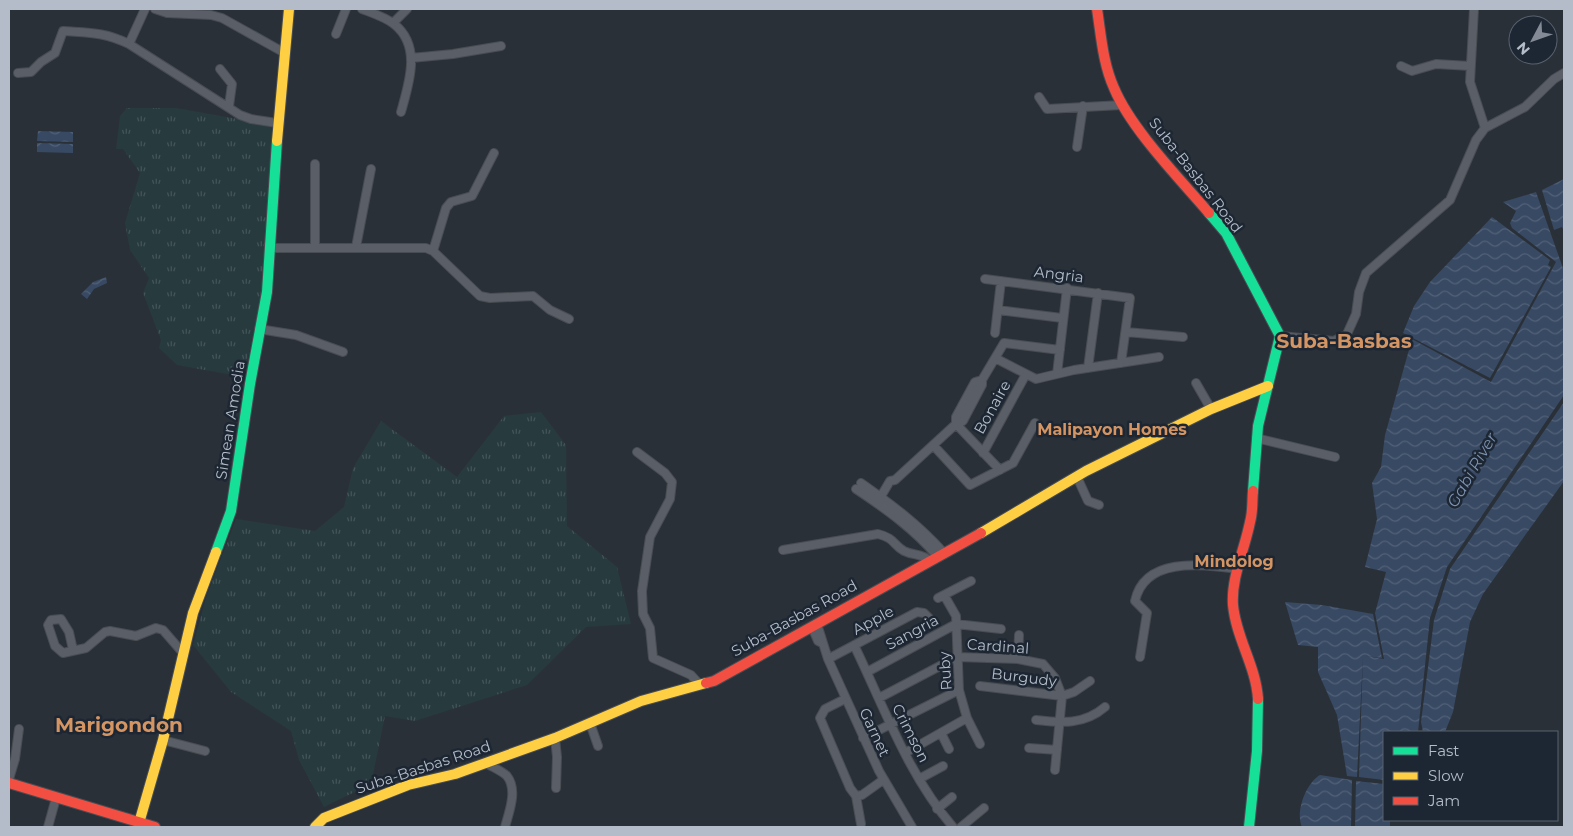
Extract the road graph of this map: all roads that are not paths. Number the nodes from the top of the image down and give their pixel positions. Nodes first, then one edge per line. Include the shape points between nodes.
1 (145, 9) edge
2 (155, 9) edge
3 (289, 9) edge
4 (346, 9) edge
5 (362, 9) edge
6 (407, 9) edge
7 (1097, 9) edge
8 (1474, 9) edge
9 (393, 23) junction
10 (336, 34) dead end
11 (129, 44) junction
12 (501, 46) dead end
13 (283, 52) junction
14 (411, 58) junction
15 (1400, 66) dead end
16 (1470, 66) junction
17 (220, 69) dead end
18 (18, 73) dead end
19 (1564, 73) edge
20 (1039, 97) dead end
21 (1122, 105) junction
22 (228, 106) junction
23 (1083, 106) junction
24 (401, 112) dead end
25 (277, 123) junction
26 (1485, 128) junction
27 (1077, 147) dead end
28 (494, 153) dead end
29 (315, 164) dead end
30 (371, 169) dead end
31 (356, 247) junction
32 (271, 248) junction
33 (315, 248) junction
34 (433, 251) junction
35 (985, 279) dead end
36 (1001, 281) junction
37 (1067, 288) junction
38 (1098, 293) junction
39 (998, 310) junction
40 (1062, 318) junction
41 (569, 319) dead end
42 (259, 329) junction
43 (1126, 332) junction
44 (995, 333) dead end
45 (1280, 336) junction
46 (1183, 337) dead end
47 (1060, 350) junction
48 (343, 352) dead end
49 (1159, 357) dead end
50 (995, 358) junction
51 (1121, 363) junction
52 (1088, 368) junction
53 (1026, 374) junction
54 (1058, 374) junction
55 (1196, 384) dead end
56 (1268, 386) junction
57 (1211, 409) junction
58 (1035, 423) dead end
59 (956, 424) junction
60 (1256, 438) junction
61 (933, 445) junction
62 (637, 452) dead end
63 (983, 453) junction
64 (1336, 457) dead end
65 (1000, 470) junction
66 (1077, 477) junction
67 (858, 486) dead end
68 (881, 497) junction
69 (1099, 505) dead end
70 (782, 550) dead end
71 (937, 557) junction
72 (1238, 569) junction
73 (971, 581) dead end
74 (929, 618) dead end
75 (956, 624) junction
76 (814, 625) junction
77 (1001, 629) dead end
78 (1019, 635) dead end
79 (854, 646) junction
80 (73, 650) junction
81 (183, 653) junction
82 (957, 657) junction
83 (1140, 657) dead end
84 (828, 659) junction
85 (1018, 659) junction
86 (867, 672) junction
87 (1090, 680) dead end
88 (700, 684) junction
89 (980, 686) dead end
90 (959, 690) junction
91 (1062, 696) junction
92 (879, 698) junction
93 (845, 699) junction
94 (1104, 707) dead end
95 (967, 718) junction
96 (1036, 720) dead end
97 (590, 723) junction
98 (1060, 723) junction
99 (891, 725) junction
100 (19, 728) dead end
101 (940, 733) junction
102 (554, 738) junction
103 (863, 738) junction
104 (163, 740) junction
105 (980, 744) dead end
106 (598, 746) dead end
107 (1029, 748) dead end
108 (949, 749) dead end
109 (1057, 750) junction
110 (205, 751) dead end
111 (905, 753) junction
112 (486, 763) junction
113 (944, 766) dead end
114 (1055, 770) dead end
115 (920, 779) junction
116 (883, 780) junction
117 (9, 781) edge
118 (556, 788) dead end
119 (856, 796) junction
120 (952, 797) dead end
121 (56, 798) junction
122 (984, 808) dead end
123 (937, 809) junction
124 (861, 824) dead end
125 (907, 824) edge
126 (138, 825) edge
127 (48, 827) edge
128 (155, 827) edge
129 (315, 827) edge
130 (505, 827) edge
131 (912, 827) edge
132 (953, 827) edge
133 (961, 827) edge
134 (1249, 827) edge

1 - 11 street
2 - 13 street via 222,18
3 - 13 street, Simean Amodia
4 - 10 street
5 - 9 street
6 - 9 street
7 - 21 street, Suba-Basbas Road via 1102,45 1113,87
8 - 16 street
9 - 14 street via 406,37
11 - 18 street via 96,32 63,31 55,53 31,72
11 - 22 street
12 - 14 street
13 - 25 street, Simean Amodia
14 - 24 street via 412,70
15 - 16 street via 1412,71 1436,64
16 - 26 street via 1470,82
17 - 22 street via 232,84
19 - 26 street via 1525,107
20 - 23 street via 1047,109
21 - 23 street
21 - 45 street, Suba-Basbas Road via 1226,233
22 - 25 street via 251,120
23 - 27 street
25 - 32 street, Simean Amodia
26 - 45 street via 1476,140 1450,200 1366,274 1356,314 1347,334 1334,340
28 - 34 street via 472,196 451,202 446,208
29 - 33 street
30 - 31 street
31 - 33 street
31 - 34 street via 426,248
32 - 33 street
32 - 42 street, Simean Amodia
34 - 41 street via 480,296 533,296 550,310
35 - 36 street, Angria
36 - 37 street, Angria
36 - 39 street
37 - 38 street, Angria
37 - 40 street
38 - 43 street, Angria via 1130,298
38 - 52 street
39 - 40 street
39 - 44 street
40 - 47 street
42 - 48 street via 296,335
42 - 81 street, Simean Amodia via 231,511 199,594
43 - 46 street
43 - 51 street
45 - 56 street
47 - 50 street via 1004,343
47 - 54 street
49 - 51 street
50 - 53 street
50 - 59 street via 963,421
51 - 52 street
52 - 54 street
53 - 54 street via 1036,379
53 - 63 street, Bonaire
55 - 57 street
56 - 57 street, Suba-Basbas Road
56 - 60 street
57 - 66 street, Suba-Basbas Road
58 - 65 street via 1013,463
59 - 61 street
59 - 63 street
60 - 64 street
60 - 72 street via 1251,520
61 - 65 street via 970,485
61 - 68 street
62 - 88 street via 672,482 670,499 650,537 642,591 643,614 650,628 653,658 691,675
63 - 65 street
66 - 69 street via 1088,501
66 - 71 street, Suba-Basbas Road
67 - 68 street
68 - 71 street via 923,530
70 - 71 street via 878,534 893,539 904,551
71 - 76 street, Suba-Basbas Road
72 - 83 street via 1191,564 1150,576 1135,601 1147,613
72 - 134 street via 1234,612 1258,696 1257,752
73 - 75 street, Ruby via 941,597 956,616
74 - 79 street, Apple via 917,612
75 - 77 street, Sangria
75 - 82 street, Ruby
75 - 86 street, Sangria
76 - 84 street, Garnet via 823,638
76 - 88 street, Suba-Basbas Road via 714,681
78 - 85 street
79 - 84 street, Apple
79 - 86 street, Crimson
80 - 80 street via 69,632 61,619 51,620 48,625 58,651 66,653
80 - 81 street via 90,646 104,632 136,636 156,628 163,630
81 - 104 street, Simean Amodia
82 - 85 street, Cardinal
82 - 90 street, Ruby
82 - 92 street, Cardinal
84 - 93 street, Garnet
85 - 91 street, Cardinal via 1043,664 1055,678
86 - 92 street, Crimson
87 - 91 street, Burgudy
88 - 97 street, Suba-Basbas Road via 640,701
89 - 91 street, Burgudy
90 - 95 street, Ruby
90 - 99 street
91 - 98 street, Cardinal
92 - 99 street, Crimson
93 - 103 street, Garnet
93 - 119 street via 825,709 820,718
94 - 98 street via 1085,719
95 - 101 street
95 - 105 street, Ruby
96 - 98 street
97 - 102 street, Suba-Basbas Road
97 - 106 street
98 - 109 street, Cardinal
99 - 103 street
99 - 111 street, Crimson
100 - 117 street
101 - 108 street
101 - 111 street
102 - 112 street, Suba-Basbas Road
102 - 118 street
103 - 116 street, Garnet
104 - 110 street
104 - 126 street, Simean Amodia
107 - 109 street
109 - 114 street, Cardinal
111 - 115 street, Crimson
112 - 129 street, Suba-Basbas Road via 373,798 324,818
112 - 130 street via 506,776 509,782 512,793
113 - 115 street
115 - 123 street, Crimson
116 - 119 street
116 - 125 street, Garnet
117 - 121 street
119 - 124 street
120 - 123 street
121 - 126 street
121 - 127 street
122 - 133 street
123 - 132 street, Crimson
125 - 131 street, Garnet
126 - 128 street

